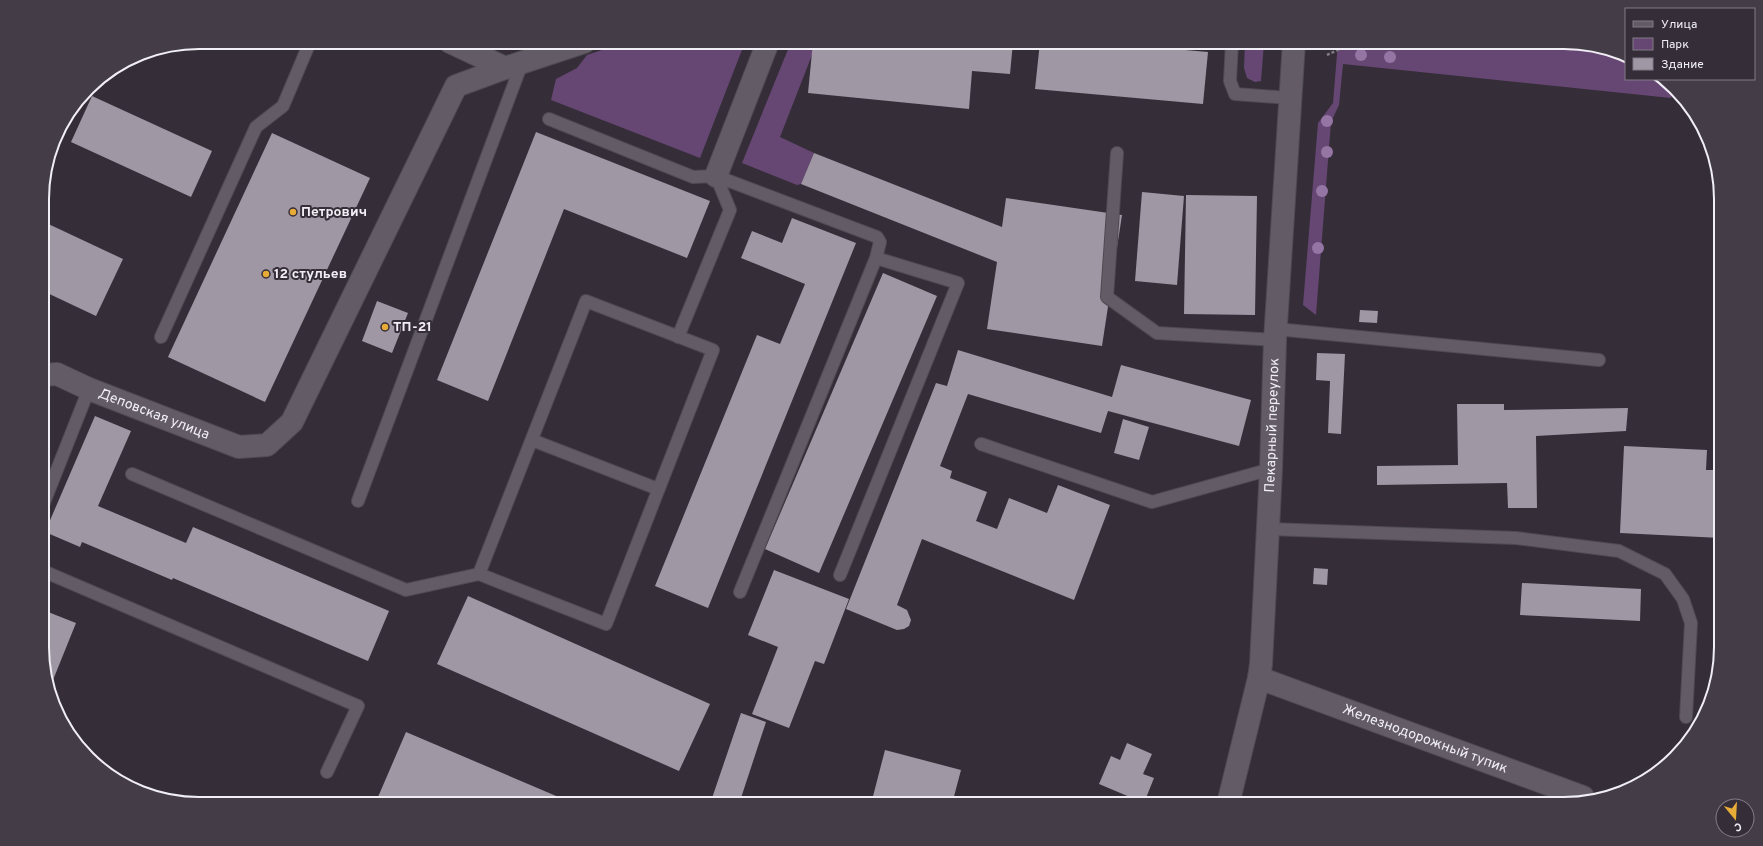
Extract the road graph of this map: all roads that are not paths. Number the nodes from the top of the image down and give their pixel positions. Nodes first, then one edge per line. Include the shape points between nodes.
1 (307, 49) edge
2 (469, 49) edge
3 (563, 49) edge
4 (765, 49) edge
5 (1232, 49) edge
6 (1294, 49) edge
7 (514, 65) junction
8 (1290, 98) junction
9 (549, 119) dead end
10 (1117, 153) dead end
11 (716, 176) junction
12 (876, 258) junction
13 (1276, 334) junction
14 (161, 337) dead end
15 (678, 337) junction
16 (1599, 360) dead end
17 (49, 375) edge
18 (89, 388) junction
19 (532, 440) junction
20 (981, 444) dead end
21 (1271, 469) junction
22 (132, 474) dead end
23 (658, 489) junction
24 (49, 490) edge
25 (358, 502) dead end
26 (1268, 529) junction
27 (49, 574) edge
28 (479, 574) junction
29 (840, 575) dead end
30 (740, 592) dead end
31 (1259, 678) junction
32 (1686, 717) dead end
33 (327, 772) dead end
34 (1579, 796) edge
35 (1230, 797) edge

1 - 14 lane via 283,106 256,127
2 - 7 street
3 - 7 street
4 - 11 street
5 - 8 lane via 1230,81 1235,94
6 - 8 street, Пекарный переулок
7 - 18 street, Деповская улица via 456,86 292,422 267,445 239,447
7 - 25 lane
8 - 13 street, Пекарный переулок
9 - 11 lane via 693,177
10 - 13 lane via 1107,297 1157,333
11 - 12 lane via 877,237 880,242
11 - 15 lane via 730,210
12 - 29 lane via 958,283
12 - 30 lane
13 - 16 lane
13 - 21 street, Пекарный переулок
15 - 19 lane via 586,301
15 - 23 lane via 713,350
17 - 18 street, Деповская улица via 57,374
18 - 24 lane
19 - 23 lane
19 - 28 lane
20 - 21 lane via 1152,502
21 - 26 street, Пекарный переулок
22 - 28 lane via 406,590
23 - 28 lane via 606,624
26 - 31 street, Пекарный переулок
26 - 32 lane via 1516,538 1620,551 1665,574 1683,599 1691,623
27 - 33 lane via 358,706
31 - 34 street, Железнодорожный тупик
31 - 35 street, Пекарный переулок

